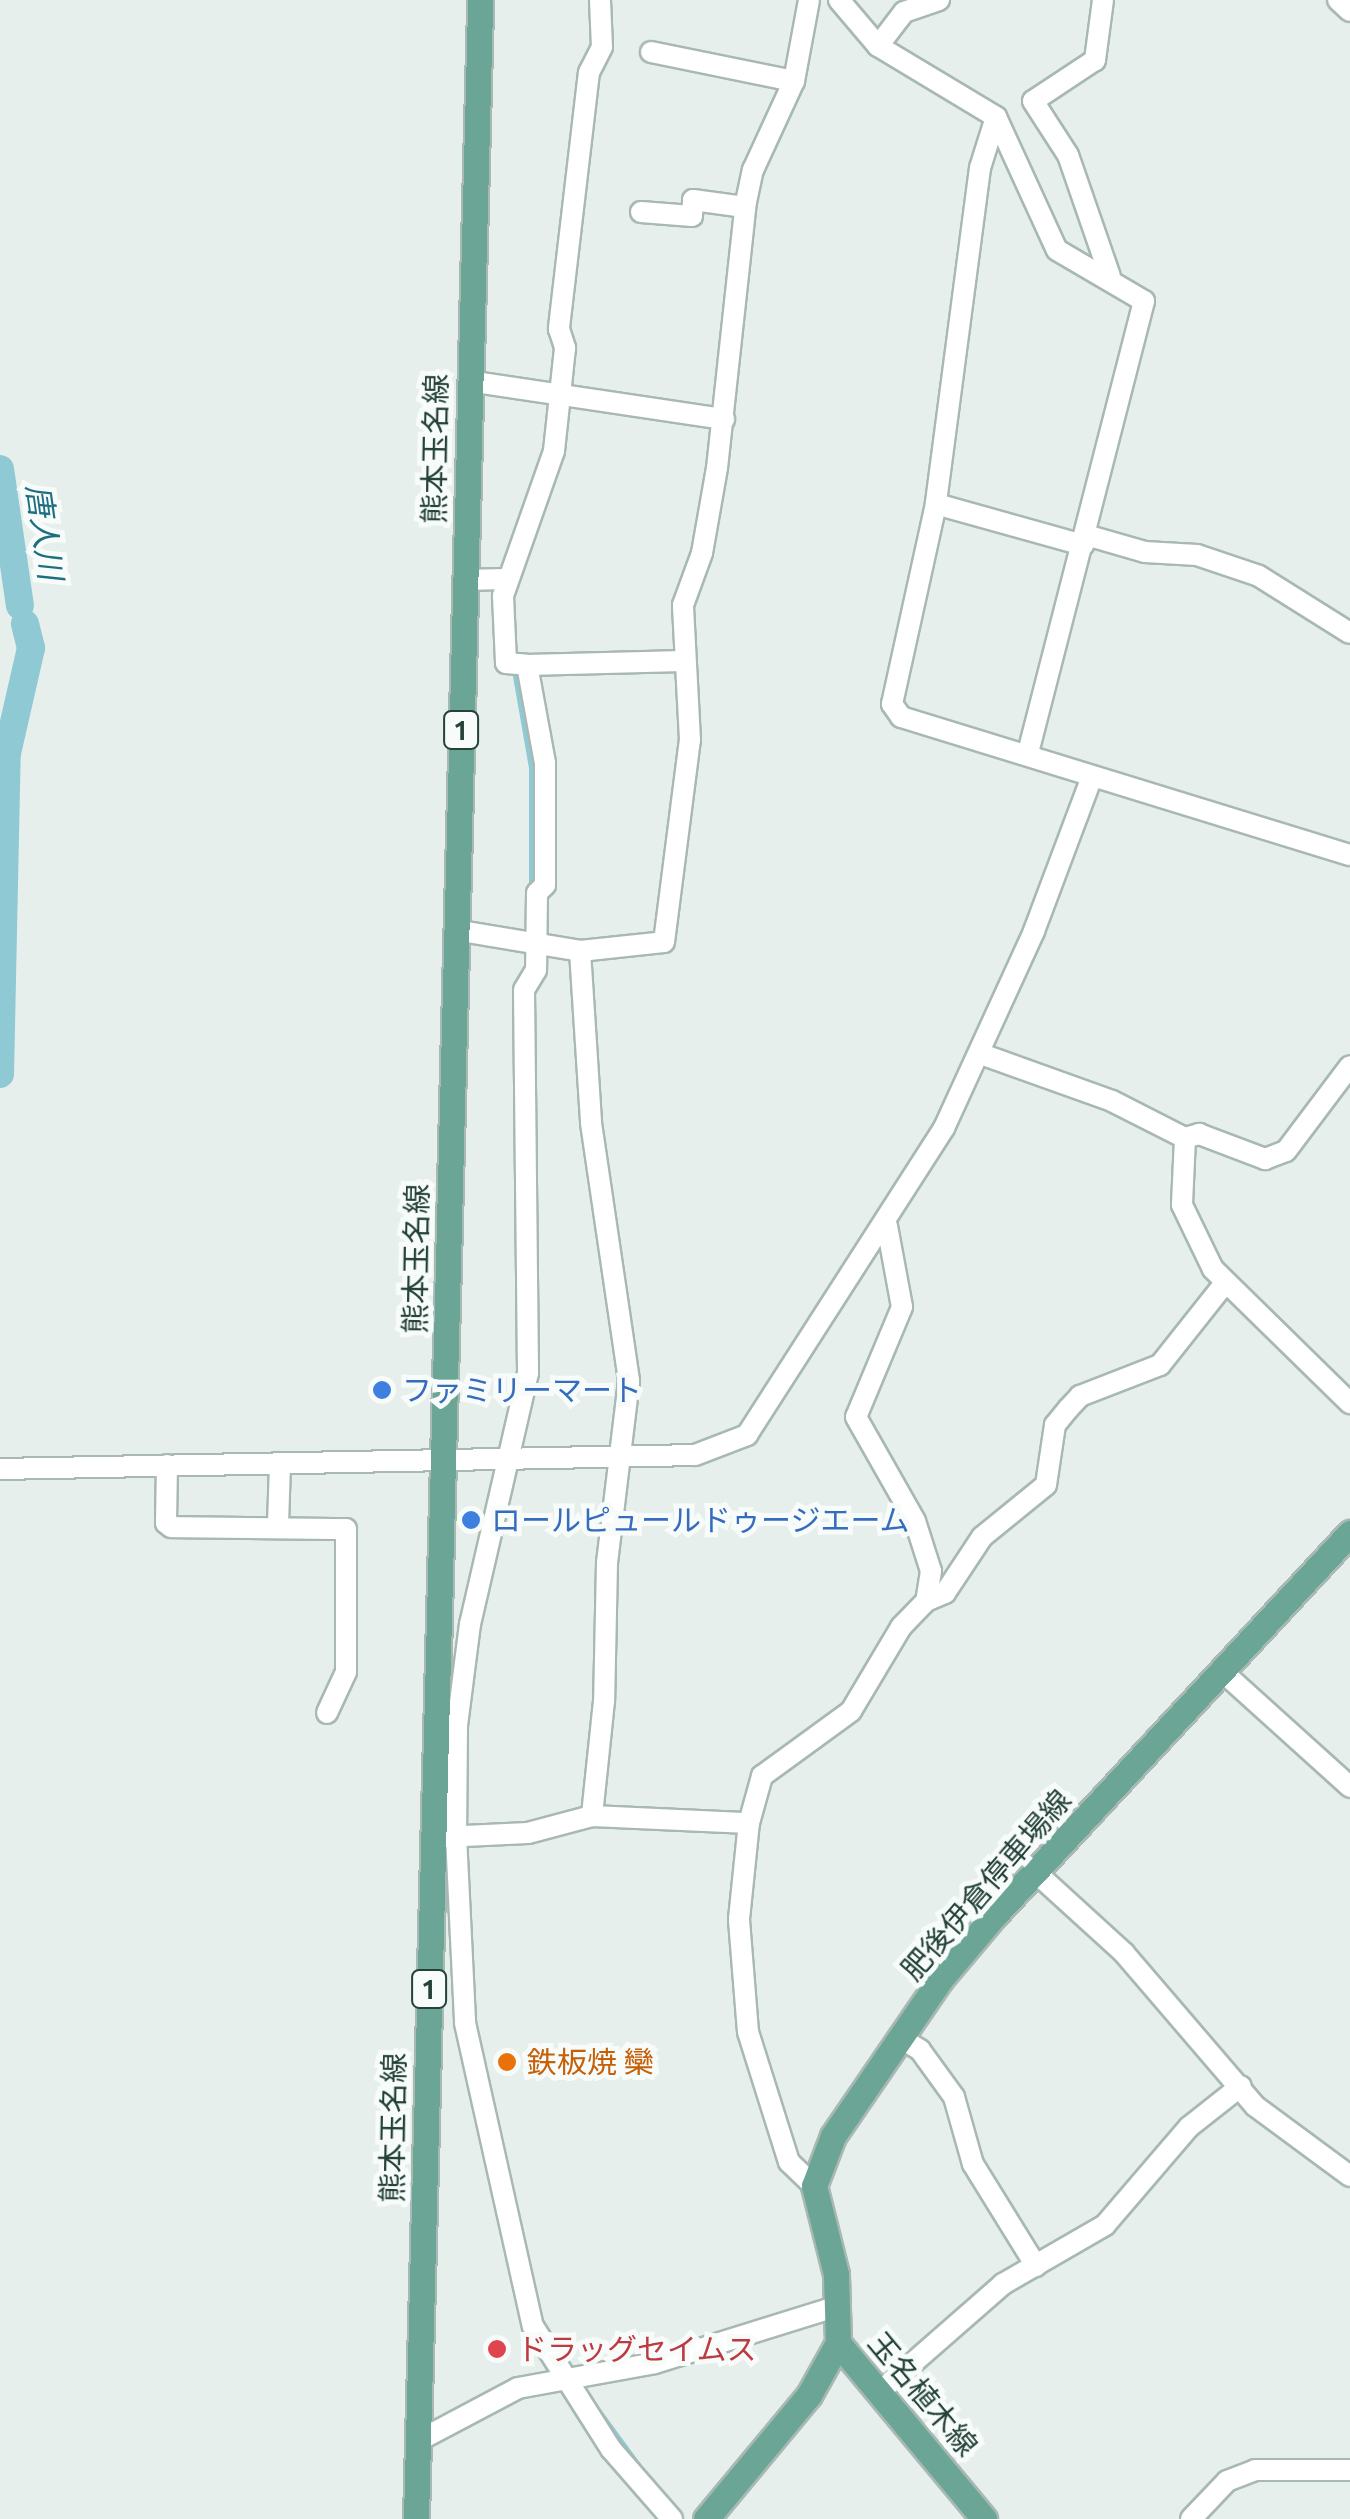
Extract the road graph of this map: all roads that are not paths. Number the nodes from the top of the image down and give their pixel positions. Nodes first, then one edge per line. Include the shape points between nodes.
1 (480, 0) edge
2 (600, 0) edge
3 (809, 0) edge
4 (839, 0) edge
5 (939, 0) edge
6 (1102, 0) edge
7 (1338, 0) edge
8 (1350, 11) edge
9 (878, 46) junction
10 (651, 52) dead end
11 (794, 81) junction
12 (996, 117) junction
13 (745, 207) junction
14 (641, 212) dead end
15 (1110, 276) junction
16 (469, 381) junction
17 (561, 399) junction
18 (724, 419) junction
19 (936, 504) junction
20 (1085, 540) junction
21 (504, 578) junction
22 (464, 580) junction
23 (1350, 633) edge
24 (683, 661) junction
25 (520, 665) junction
26 (1028, 754) junction
27 (1091, 778) junction
28 (1350, 855) edge
29 (455, 930) junction
30 (536, 943) junction
31 (580, 950) junction
32 (982, 1054) junction
33 (1350, 1066) edge
34 (1185, 1138) junction
35 (887, 1226) junction
36 (1224, 1283) junction
37 (1350, 1403) edge
38 (624, 1453) junction
39 (519, 1456) junction
40 (443, 1460) junction
41 (280, 1463) junction
42 (166, 1465) junction
43 (0, 1469) edge
44 (278, 1524) junction
45 (1350, 1533) edge
46 (926, 1601) junction
47 (1224, 1673) junction
48 (327, 1714) dead end
49 (1350, 1787) edge
50 (592, 1816) junction
51 (749, 1824) junction
52 (456, 1836) junction
53 (1034, 1871) junction
54 (902, 2039) junction
55 (1241, 2086) junction
56 (1350, 2176) edge
57 (814, 2186) junction
58 (1036, 2266) junction
59 (838, 2306) junction
60 (838, 2343) junction
61 (565, 2380) junction
62 (882, 2390) junction
63 (418, 2441) junction
64 (1350, 2470) edge
65 (416, 2519) edge
66 (672, 2519) edge
67 (706, 2519) edge
68 (984, 2519) edge
69 (1191, 2519) edge

1 - 16 main road, 熊本玉名線 / 1
2 - 17 street via 602,47 590,72 559,329 565,348
3 - 11 street
4 - 9 street
5 - 9 street via 904,12
6 - 15 street via 1095,60 1033,101 1068,155
7 - 8 street
9 - 12 street
10 - 11 street
11 - 13 street via 753,170
12 - 15 street via 1057,250
12 - 19 street via 980,168
13 - 14 street via 694,200 692,216
13 - 18 street via 722,383
15 - 20 street via 1136,292 1146,310
16 - 17 street
16 - 22 main road, 熊本玉名線 / 1
17 - 18 street
17 - 21 street via 547,476
18 - 24 street via 702,553 683,605
19 - 20 street
19 - 26 street via 892,704 902,717
20 - 23 street via 1197,556 1259,576
20 - 26 street
21 - 22 street
21 - 25 street
22 - 29 main road, 熊本玉名線 / 1
24 - 25 street
24 - 31 street via 690,740 664,942
25 - 30 street via 544,764 545,885 537,893
26 - 27 street
27 - 28 street
27 - 32 street
29 - 30 street
29 - 40 main road, 熊本玉名線 / 1
30 - 31 street
30 - 39 street via 536,970 524,990 528,1373
31 - 38 street via 591,1123 626,1353
32 - 34 street via 1112,1100
32 - 35 street
33 - 34 street via 1277,1158 1265,1160 1199,1134
34 - 36 street via 1182,1205
35 - 38 street via 748,1435 695,1454
35 - 46 street via 902,1307 856,1417 915,1520 931,1571
36 - 37 street
36 - 46 street via 1160,1365 1080,1396 1055,1426 1046,1485 982,1537 944,1593
38 - 39 street
38 - 50 street via 607,1563 604,1700
39 - 40 street
39 - 52 street via 470,1624 457,1726
40 - 41 street
40 - 52 main road, 熊本玉名線 / 1
41 - 42 street
41 - 44 street
42 - 43 street
42 - 44 street via 166,1523
44 - 48 street via 346,1529 346,1672
45 - 47 main road, 肥後伊倉停車場線
46 - 51 street via 901,1626 851,1711 768,1768
47 - 49 street
47 - 53 main road, 肥後伊倉停車場線
50 - 51 street
50 - 52 street via 528,1833
51 - 57 street via 739,1920 748,2032 788,2162
52 - 61 street via 465,2023 533,2326
52 - 63 main road, 熊本玉名線 / 1
53 - 54 main road, 肥後伊倉停車場線 via 938,1981
53 - 55 street via 1124,1953
54 - 57 main road, 肥後伊倉停車場線 via 833,2136
54 - 58 street via 920,2050 954,2097 973,2164
55 - 56 street via 1282,2128
55 - 58 street via 1189,2127 1105,2226
57 - 59 main road
58 - 62 street via 1004,2284
59 - 60 main road
59 - 61 street via 655,2363
60 - 62 main road, 玉名植木線
60 - 67 main road, 玉名植木線 via 809,2395
61 - 63 street via 518,2388
61 - 66 street via 611,2449
62 - 68 main road, 玉名植木線
63 - 65 main road, 熊本玉名線 / 1
64 - 69 street via 1254,2470 1226,2481

